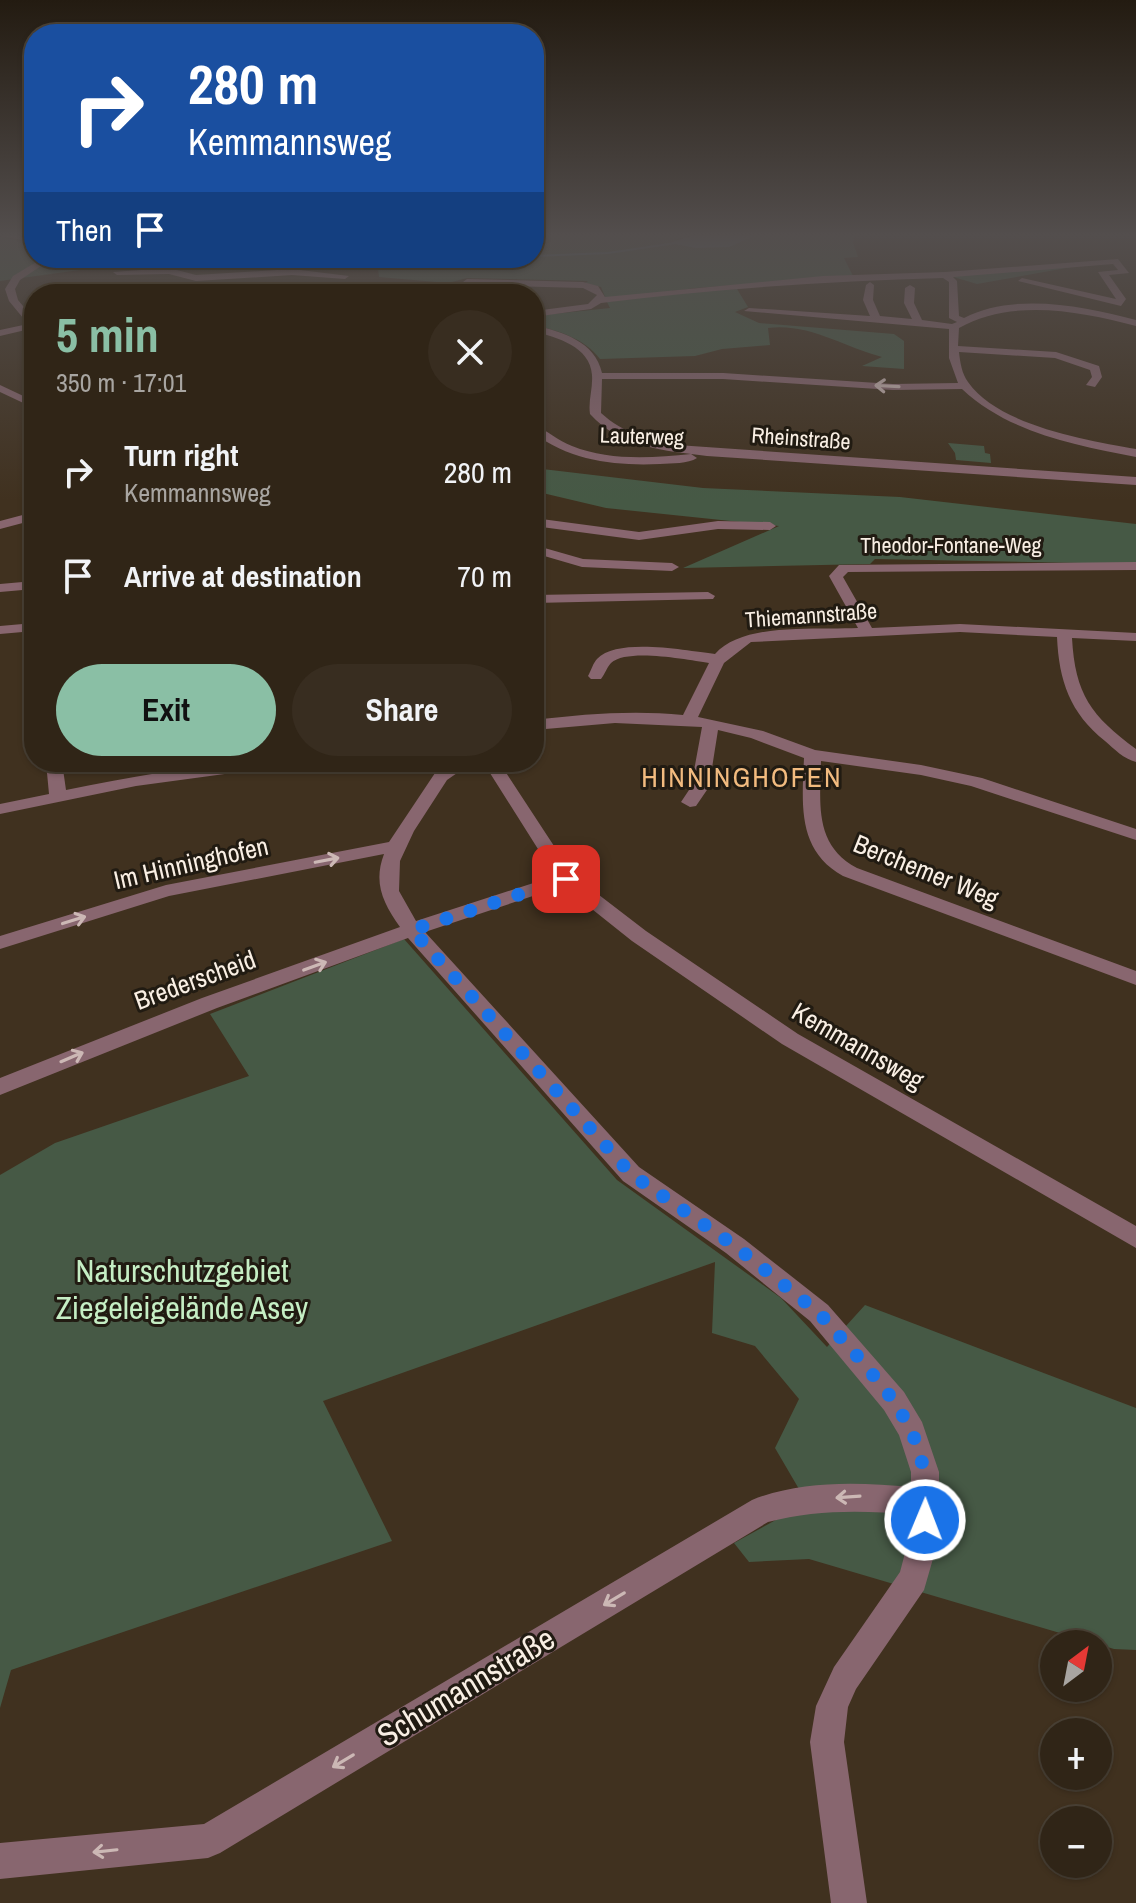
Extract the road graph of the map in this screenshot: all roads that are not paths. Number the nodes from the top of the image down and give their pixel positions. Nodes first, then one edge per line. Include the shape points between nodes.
1 (942, 323) edge
2 (961, 323) edge
3 (958, 324) junction
4 (24, 327) edge
5 (544, 331) edge
6 (0, 333) edge
7 (954, 349) junction
8 (597, 376) junction
9 (1091, 385) dead end
10 (965, 386) junction
11 (0, 388) edge
12 (24, 400) edge
13 (544, 434) edge
14 (707, 452) junction
15 (1136, 453) edge
16 (1136, 481) edge
17 (24, 519) edge
18 (544, 523) edge
19 (0, 525) edge
20 (770, 526) dead end
21 (544, 552) edge
22 (1136, 566) edge
23 (672, 567) dead end
24 (24, 586) edge
25 (0, 588) edge
26 (708, 596) dead end
27 (544, 599) edge
28 (24, 628) edge
29 (0, 630) edge
30 (867, 632) junction
31 (1064, 634) junction
32 (1136, 637) edge
33 (718, 659) junction
34 (596, 676) dead end
35 (689, 719) junction
36 (544, 724) edge
37 (710, 726) junction
38 (813, 755) junction
39 (1136, 757) edge
40 (55, 772) edge
41 (211, 772) edge
42 (446, 772) edge
43 (497, 772) edge
44 (58, 795) junction
45 (690, 802) dead end
46 (0, 809) edge
47 (1136, 835) edge
48 (397, 846) junction
49 (566, 879) junction
50 (412, 930) junction
51 (0, 943) edge
52 (1136, 978) edge
53 (0, 1087) edge
54 (1136, 1238) edge
55 (926, 1503) junction
56 (0, 1861) edge
57 (849, 1903) edge

1 - 3 street
2 - 3 street
3 - 7 street
4 - 6 street
5 - 8 street via 587,351
7 - 9 street via 1065,357 1095,368 1097,377
7 - 10 street
10 -> 8 street
8 - 14 street, Rheinstraße via 593,406 605,424 652,444
10 - 15 street via 1022,421
11 - 12 street
13 - 14 street, Lauterweg via 567,448 613,458 675,460
14 - 16 street, Rheinstraße
17 - 19 street
18 - 20 street via 639,536 718,525
21 - 23 street via 582,563
22 - 30 street, Theodor-Fontane-Weg via 839,570 836,576
24 - 25 street
26 - 27 street
28 - 29 street
30 - 31 street, Thiemannstraße via 960,628
30 - 33 street, Thiemannstraße via 748,638 735,642
31 - 32 street, Thiemannstraße
31 - 39 street via 1070,690 1109,737
33 - 34 street via 627,651 602,662
33 - 35 street, Thiemannstraße
35 - 36 street
35 - 37 street
37 - 38 street via 769,737
37 - 45 street via 700,787
38 - 47 street via 976,782
38 - 52 street, Berchemer Weg via 817,839 830,859 850,872
40 - 44 street
41 - 44 street
42 - 48 street
43 - 49 street, Kemmannsweg
44 - 46 street
48 - 50 street via 389,891
51 -> 48 street, Im Hinninghofen via 166,891
49 - 50 street
49 - 54 street, Kemmannsweg via 790,1039
53 -> 50 street, Brederscheid
50 - 55 street via 631,1174 735,1246 819,1313 847,1344 912,1431 925,1472
55 -> 56 street, Schumannstraße via 869,1496 793,1501 762,1510 208,1841
55 - 57 street via 913,1579 845,1678 832,1706 827,1742

